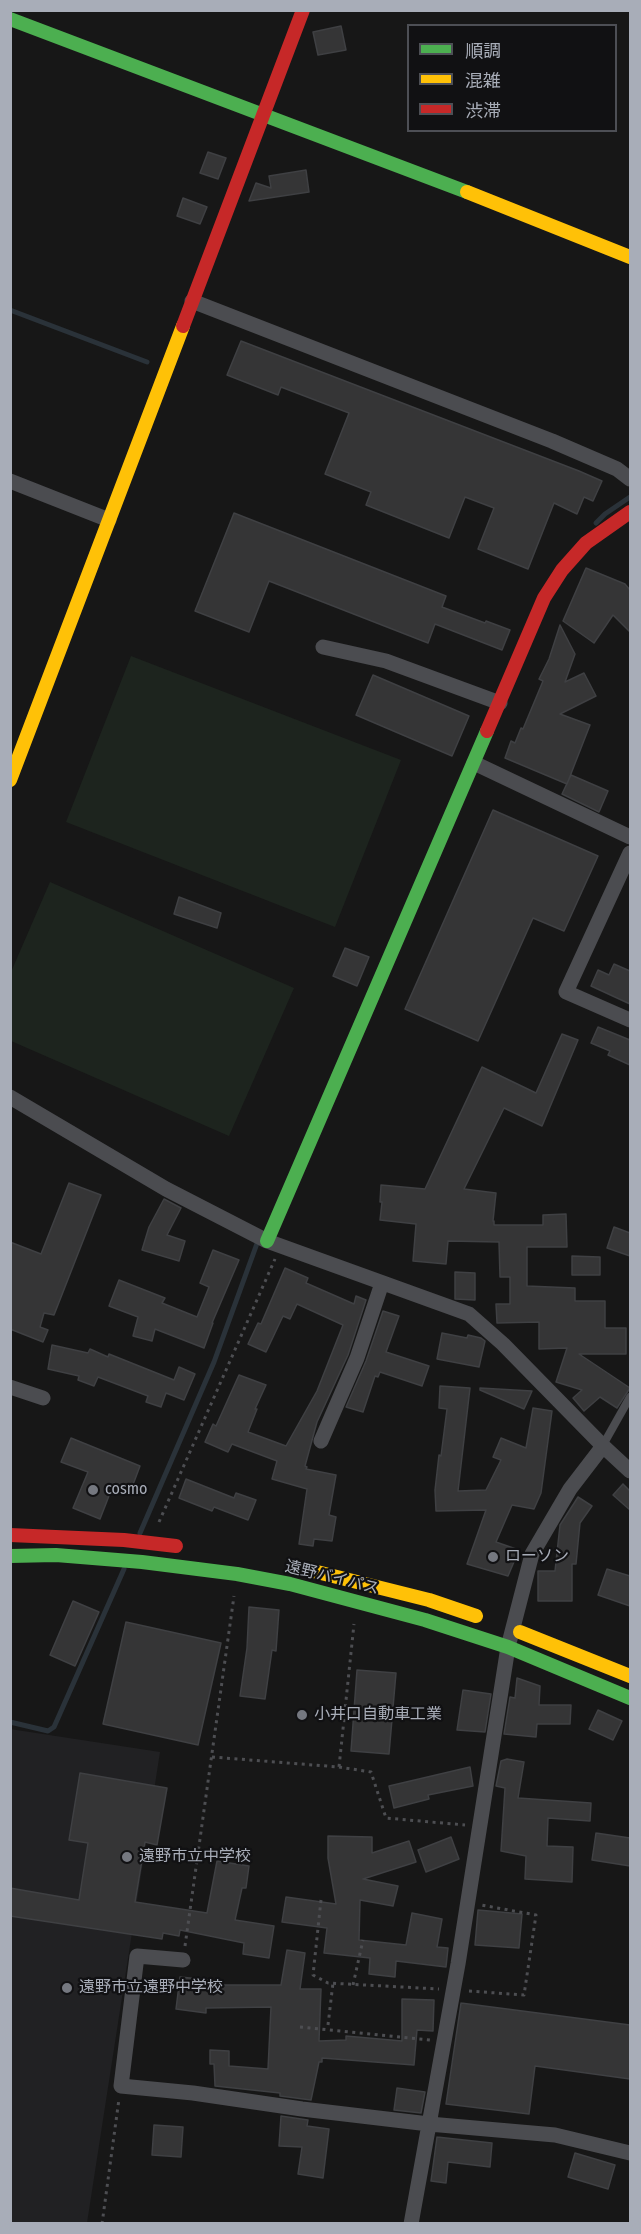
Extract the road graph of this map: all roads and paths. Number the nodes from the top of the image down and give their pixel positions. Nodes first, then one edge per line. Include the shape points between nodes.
1 (303, 10) edge
2 (10, 20) edge
3 (263, 115) junction
4 (630, 257) edge
5 (192, 301) junction
6 (630, 479) edge
7 (10, 481) edge
8 (630, 512) edge
9 (109, 520) junction
10 (323, 647) dead end
11 (499, 702) junction
12 (474, 763) junction
13 (10, 780) edge
14 (630, 837) edge
15 (630, 853) edge
16 (630, 1020) edge
17 (10, 1097) edge
18 (273, 1244) junction
19 (382, 1283) junction
20 (10, 1387) edge
21 (630, 1397) edge
22 (43, 1398) dead end
23 (321, 1441) dead end
24 (603, 1446) junction
25 (630, 1471) edge
26 (10, 1535) edge
27 (151, 1543) junction
28 (193, 1548) dead end
29 (10, 1556) edge
30 (285, 1564) dead end
31 (237, 1574) junction
32 (357, 1601) junction
33 (502, 1625) junction
34 (508, 1647) junction
35 (630, 1676) edge
36 (630, 1698) edge
37 (212, 1756) junction
38 (339, 1767) junction
39 (480, 1826) junction
40 (321, 1900) dead end
41 (468, 1902) junction
42 (363, 1940) dead end
43 (183, 1960) joint
44 (333, 1983) junction
45 (353, 1984) junction
46 (453, 1990) junction
47 (328, 2025) dead end
48 (300, 2027) dead end
49 (444, 2041) junction
50 (121, 2086) junction
51 (429, 2124) junction
52 (630, 2153) edge
53 (102, 2223) edge
54 (411, 2223) edge

1 - 3 main road
2 - 3 main road
3 - 4 main road
3 - 5 main road
5 - 6 street via 552,441 617,469
5 - 9 main road
7 - 9 street
8 - 11 main road via 586,543 562,570 544,598
9 - 13 main road
10 - 11 street via 386,661
11 - 12 main road
12 - 14 street
12 - 18 main road
15 - 16 street via 567,992
17 - 18 street via 166,1189
18 - 19 street
18 - 27 path
19 - 23 street via 357,1358
19 - 24 street via 469,1314
20 - 22 street
21 - 24 lane
24 - 25 street
24 - 33 street via 570,1489 532,1554
26 - 27 main road
27 - 28 main road
29 - 31 main road, 遠野バイパス via 56,1555
30 - 33 main road, 遠野バイパス via 429,1600
31 - 32 main road, 遠野バイパス
31 - 37 path
32 - 34 main road, 遠野バイパス
32 - 38 path
33 - 34 street
33 - 35 main road, 遠野バイパス
34 - 36 main road, 遠野バイパス
34 - 39 street
37 - 38 path
37 - 43 path
38 - 39 path via 371,1772 386,1818
39 - 41 street
40 - 44 path via 313,1975
41 - 46 street
41 - 46 path via 536,1915 524,1995
42 - 45 path
43 - 50 street via 137,1956
44 - 45 path
44 - 47 path
45 - 46 path
46 - 49 street
48 - 49 path
49 - 51 street
50 - 51 street
50 - 53 path
51 - 52 street via 555,2135
51 - 54 street

